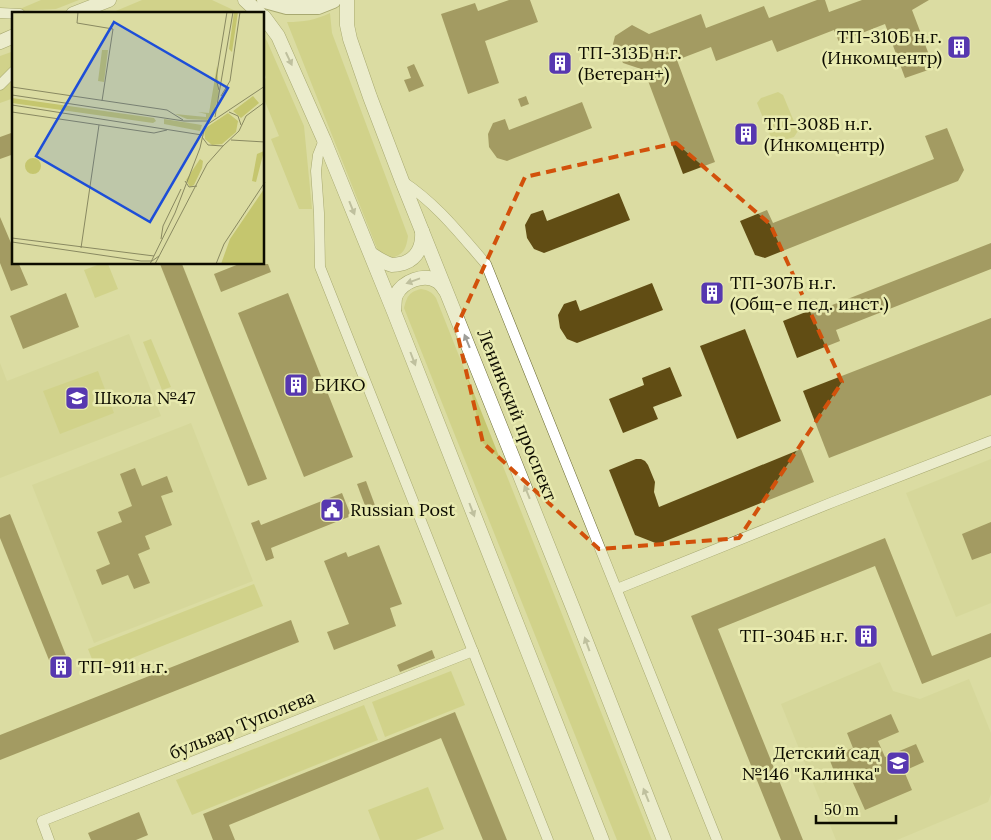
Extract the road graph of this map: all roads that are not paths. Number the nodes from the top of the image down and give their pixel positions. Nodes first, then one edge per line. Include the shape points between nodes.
1 (245, 0) edge
2 (265, 0) edge
3 (333, 0) edge
4 (347, 0) edge
5 (101, 2) edge
6 (78, 12) edge
7 (258, 12) edge
8 (265, 18) edge
9 (12, 37) edge
10 (0, 42) edge
11 (12, 73) edge
12 (0, 85) edge
13 (324, 140) junction
14 (402, 181) junction
15 (421, 228) junction
16 (371, 254) junction
17 (448, 292) junction
18 (394, 312) junction
19 (991, 440) edge
20 (617, 589) junction
21 (473, 651) junction
22 (49, 840) edge
23 (548, 840) edge
24 (602, 840) edge
25 (664, 840) edge
26 (717, 840) edge

1 - 7 main road
2 - 3 main road via 287,6 318,6
4 - 14 main road, Ленинский проспект via 350,39
5 - 6 main road
8 -> 13 main road via 278,36
9 - 10 main road
11 - 12 street
13 -> 16 main road
13 - 21 street via 316,171 320,267
14 - 15 main road, Ленинский проспект
14 - 20 street via 437,208 486,264
15 - 16 main road via 423,241 420,249 407,262 394,265
15 - 17 main road, Ленинский проспект
16 - 18 main road
17 -> 18 main road via 437,281 418,278 408,282 395,296
25 -> 17 main road, Ленинский проспект
18 -> 24 main road
19 - 20 street
20 - 26 street
21 - 22 street, бульвар Туполева via 42,821
21 - 23 street

